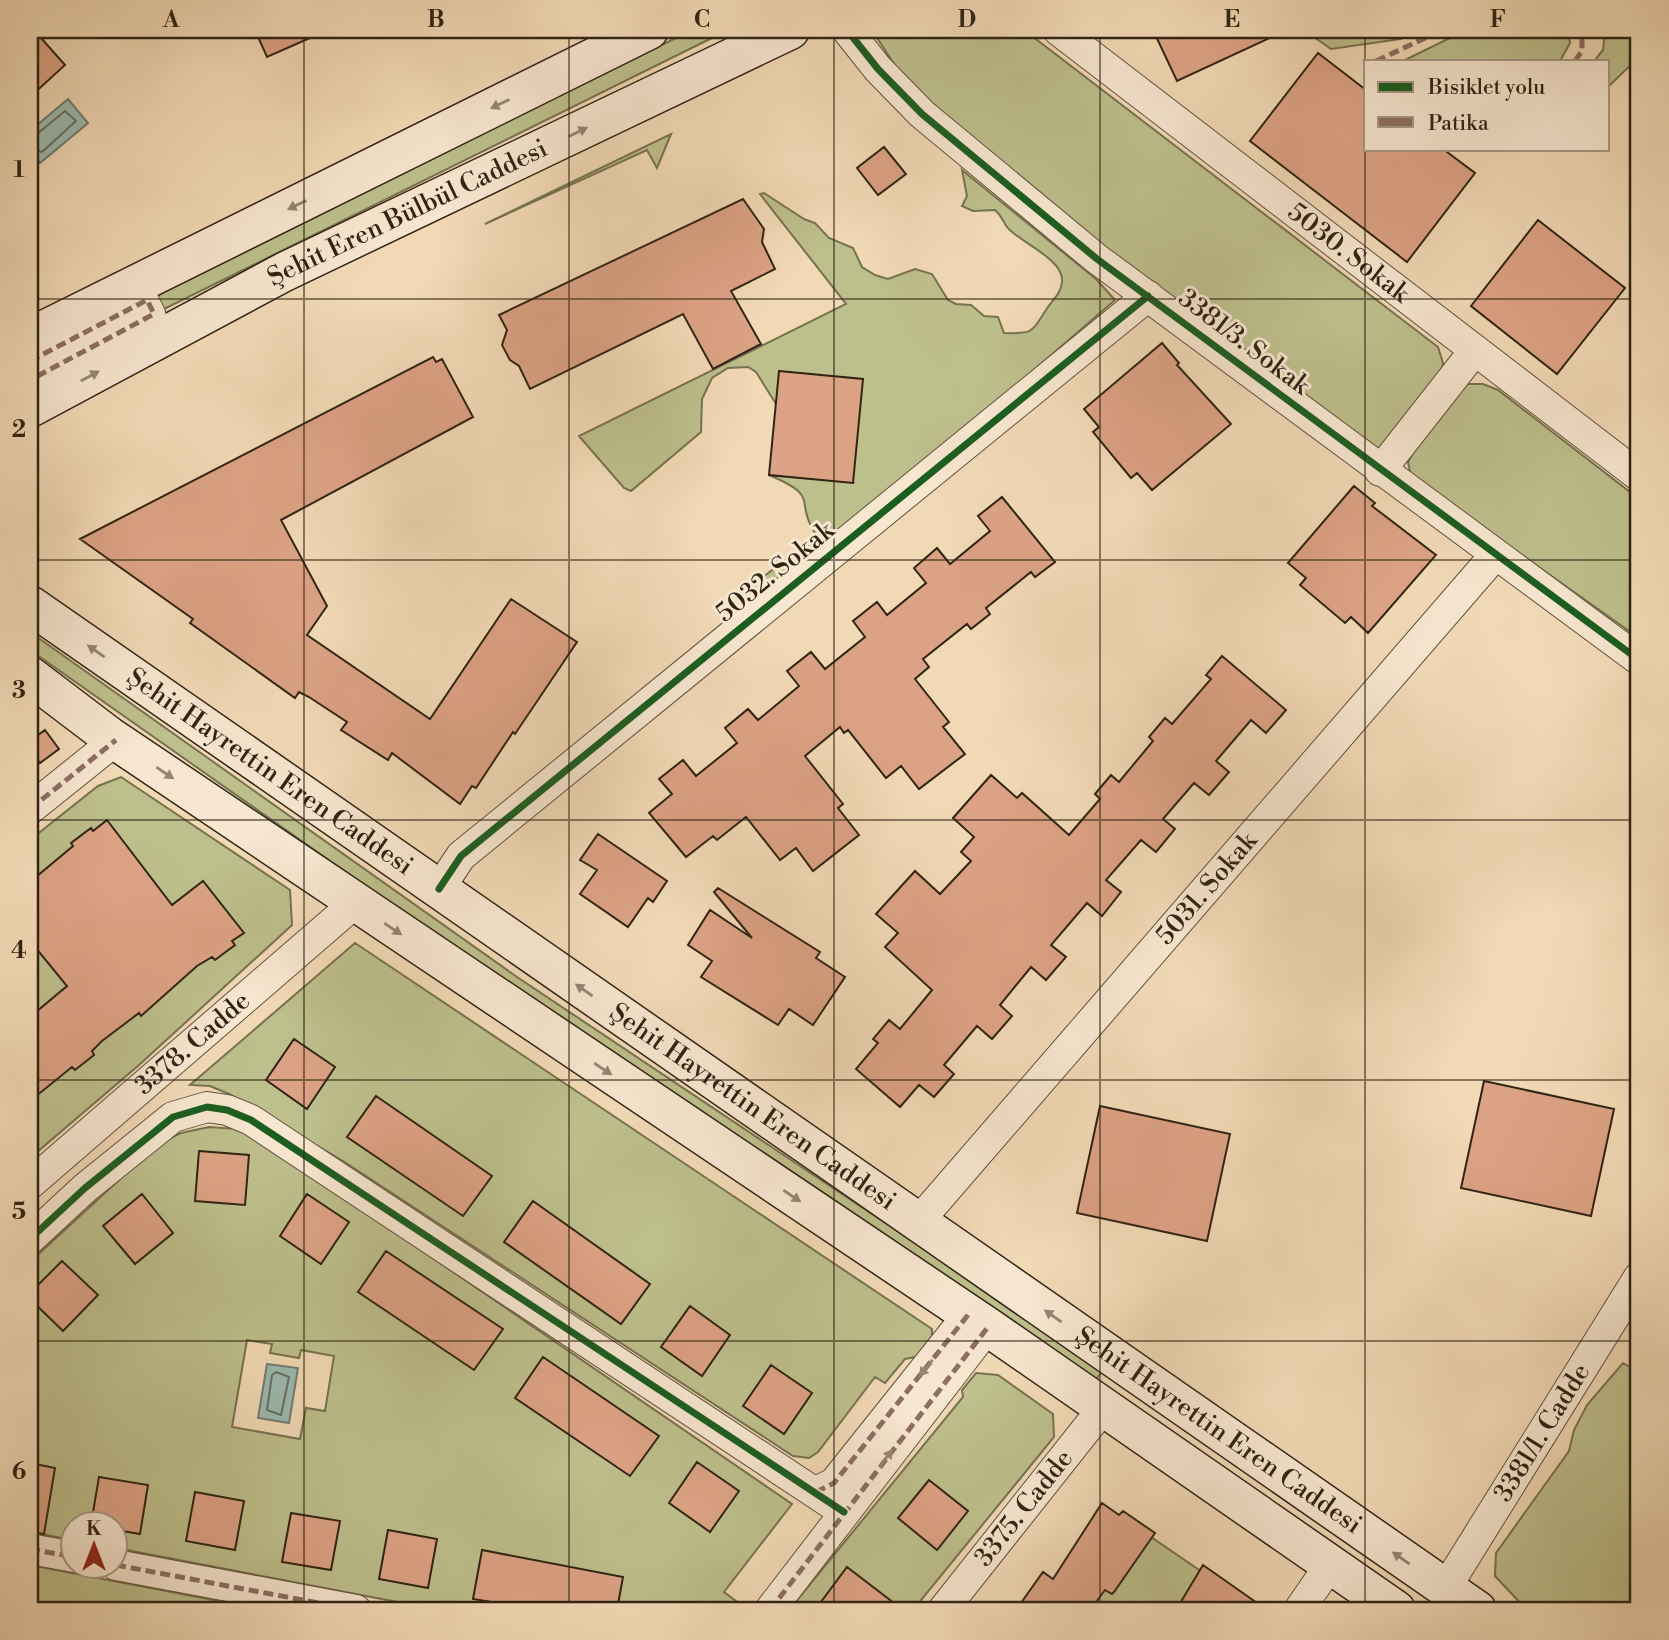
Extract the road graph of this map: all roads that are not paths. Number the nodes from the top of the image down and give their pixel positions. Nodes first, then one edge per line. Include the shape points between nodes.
1 (649, 30) edge
2 (790, 30) edge
3 (847, 30) edge
4 (1058, 30) edge
5 (1148, 296) junction
6 (30, 337) edge
7 (1475, 350) junction
8 (30, 361) edge
9 (30, 380) edge
10 (30, 408) edge
11 (1380, 471) junction
12 (1639, 476) edge
13 (1495, 555) junction
14 (30, 605) edge
15 (1639, 660) edge
16 (30, 676) edge
17 (116, 740) junction
18 (30, 809) edge
19 (439, 889) junction
20 (355, 903) junction
21 (30, 1184) edge
22 (918, 1222) junction
23 (30, 1239) edge
24 (1639, 1277) edge
25 (978, 1321) junction
26 (1132, 1371) junction
27 (1104, 1407) junction
28 (816, 1492) junction
29 (844, 1512) junction
30 (30, 1549) edge
31 (60, 1554) edge
32 (1330, 1564) junction
33 (130, 1568) edge
34 (1445, 1589) junction
35 (356, 1610) edge
36 (770, 1610) edge
37 (943, 1610) edge
38 (1299, 1610) edge
39 (1396, 1610) edge
40 (1477, 1610) edge

1 -> 6 main road
10 -> 2 main road, Şehit Eren Bülbül Caddesi via 284,272
3 - 5 street, 3381/3. Sokak via 922,114
4 - 7 street, 5030. Sokak
5 - 11 street, 3381/3. Sokak
5 - 19 street, 5032. Sokak via 461,856
7 - 11 street
7 - 12 street, 5030. Sokak
8 - 9 street via 146,300 154,314
11 - 13 street, 3381/3. Sokak
13 - 15 street, 3381/3. Sokak
13 - 22 street, 5031. Sokak
19 -> 14 main road, Şehit Hayrettin Eren Caddesi
16 - 17 main road, Şehit Hayrettin Eren Caddesi
17 - 18 street
17 -> 20 main road, Şehit Hayrettin Eren Caddesi
22 -> 19 main road, Şehit Hayrettin Eren Caddesi
20 - 21 street, 3378. Cadde
20 -> 25 main road, Şehit Hayrettin Eren Caddesi
26 -> 22 main road, Şehit Hayrettin Eren Caddesi
23 - 28 street via 173,1118 207,1107 227,1110 251,1120
24 - 34 street, 3381/1. Cadde
25 - 27 main road, Şehit Hayrettin Eren Caddesi
25 -> 28 street via 834,1483
29 -> 25 street
26 - 27 main road
34 -> 26 main road, Şehit Hayrettin Eren Caddesi
27 - 32 main road, Şehit Hayrettin Eren Caddesi
27 - 37 street, 3375. Cadde
28 - 29 street
29 - 36 street
30 - 31 street
32 - 38 street
32 - 39 main road, Şehit Hayrettin Eren Caddesi
33 - 35 street
34 - 40 main road, Şehit Hayrettin Eren Caddesi

